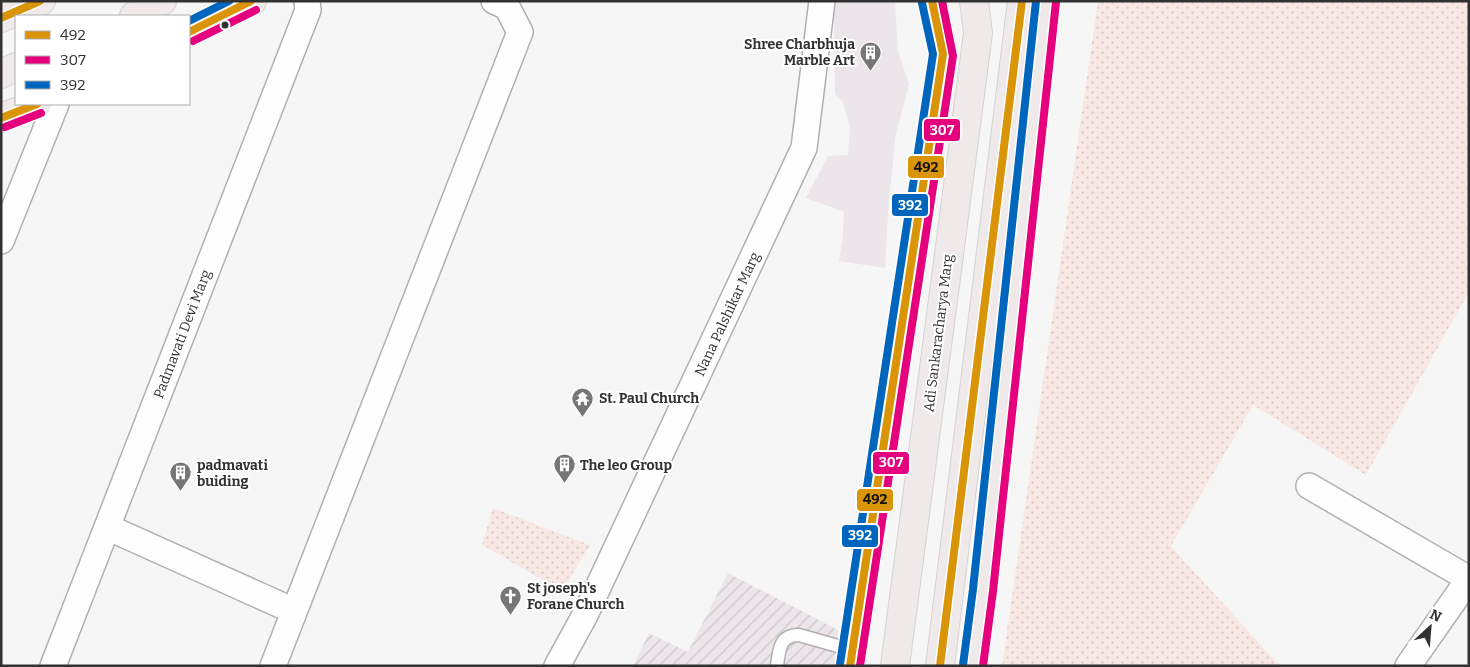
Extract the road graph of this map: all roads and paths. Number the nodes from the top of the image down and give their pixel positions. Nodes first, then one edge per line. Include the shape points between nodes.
1 (41, 1) edge
2 (162, 1) edge
3 (252, 1) edge
4 (307, 1) edge
5 (494, 1) edge
6 (822, 1) edge
7 (932, 1) edge
8 (974, 1) edge
9 (1022, 1) edge
10 (1046, 1) edge
11 (136, 15) edge
12 (1, 18) edge
13 (190, 32) edge
14 (15, 67) edge
15 (1, 74) edge
16 (34, 105) edge
17 (56, 105) edge
18 (1, 118) edge
19 (1, 241) edge
20 (1309, 486) dead end
21 (107, 527) junction
22 (1469, 579) edge
23 (294, 611) junction
24 (851, 658) edge
25 (53, 666) edge
26 (273, 666) edge
27 (557, 666) edge
28 (777, 666) edge
29 (895, 666) edge
30 (940, 666) edge
31 (973, 666) edge
32 (1408, 666) edge

1 - 12 main road
2 - 11 main road
3 - 13 main road
4 - 21 street, Padmavati Devi Marg via 308,10
5 - 23 street via 507,8 520,32
6 - 27 street, Nana Palshikar Marg via 804,148 585,615
7 - 24 main road via 943,54
8 - 29 main road, Adi Sankaracharya Marg via 978,34
9 - 30 main road
10 - 31 main road
14 - 15 main road
16 - 18 main road
17 - 19 street
20 - 22 street
21 - 23 street
21 - 25 street, Padmavati Devi Marg
22 - 32 street
23 - 26 street
24 - 28 lane via 799,635 792,635 782,643

